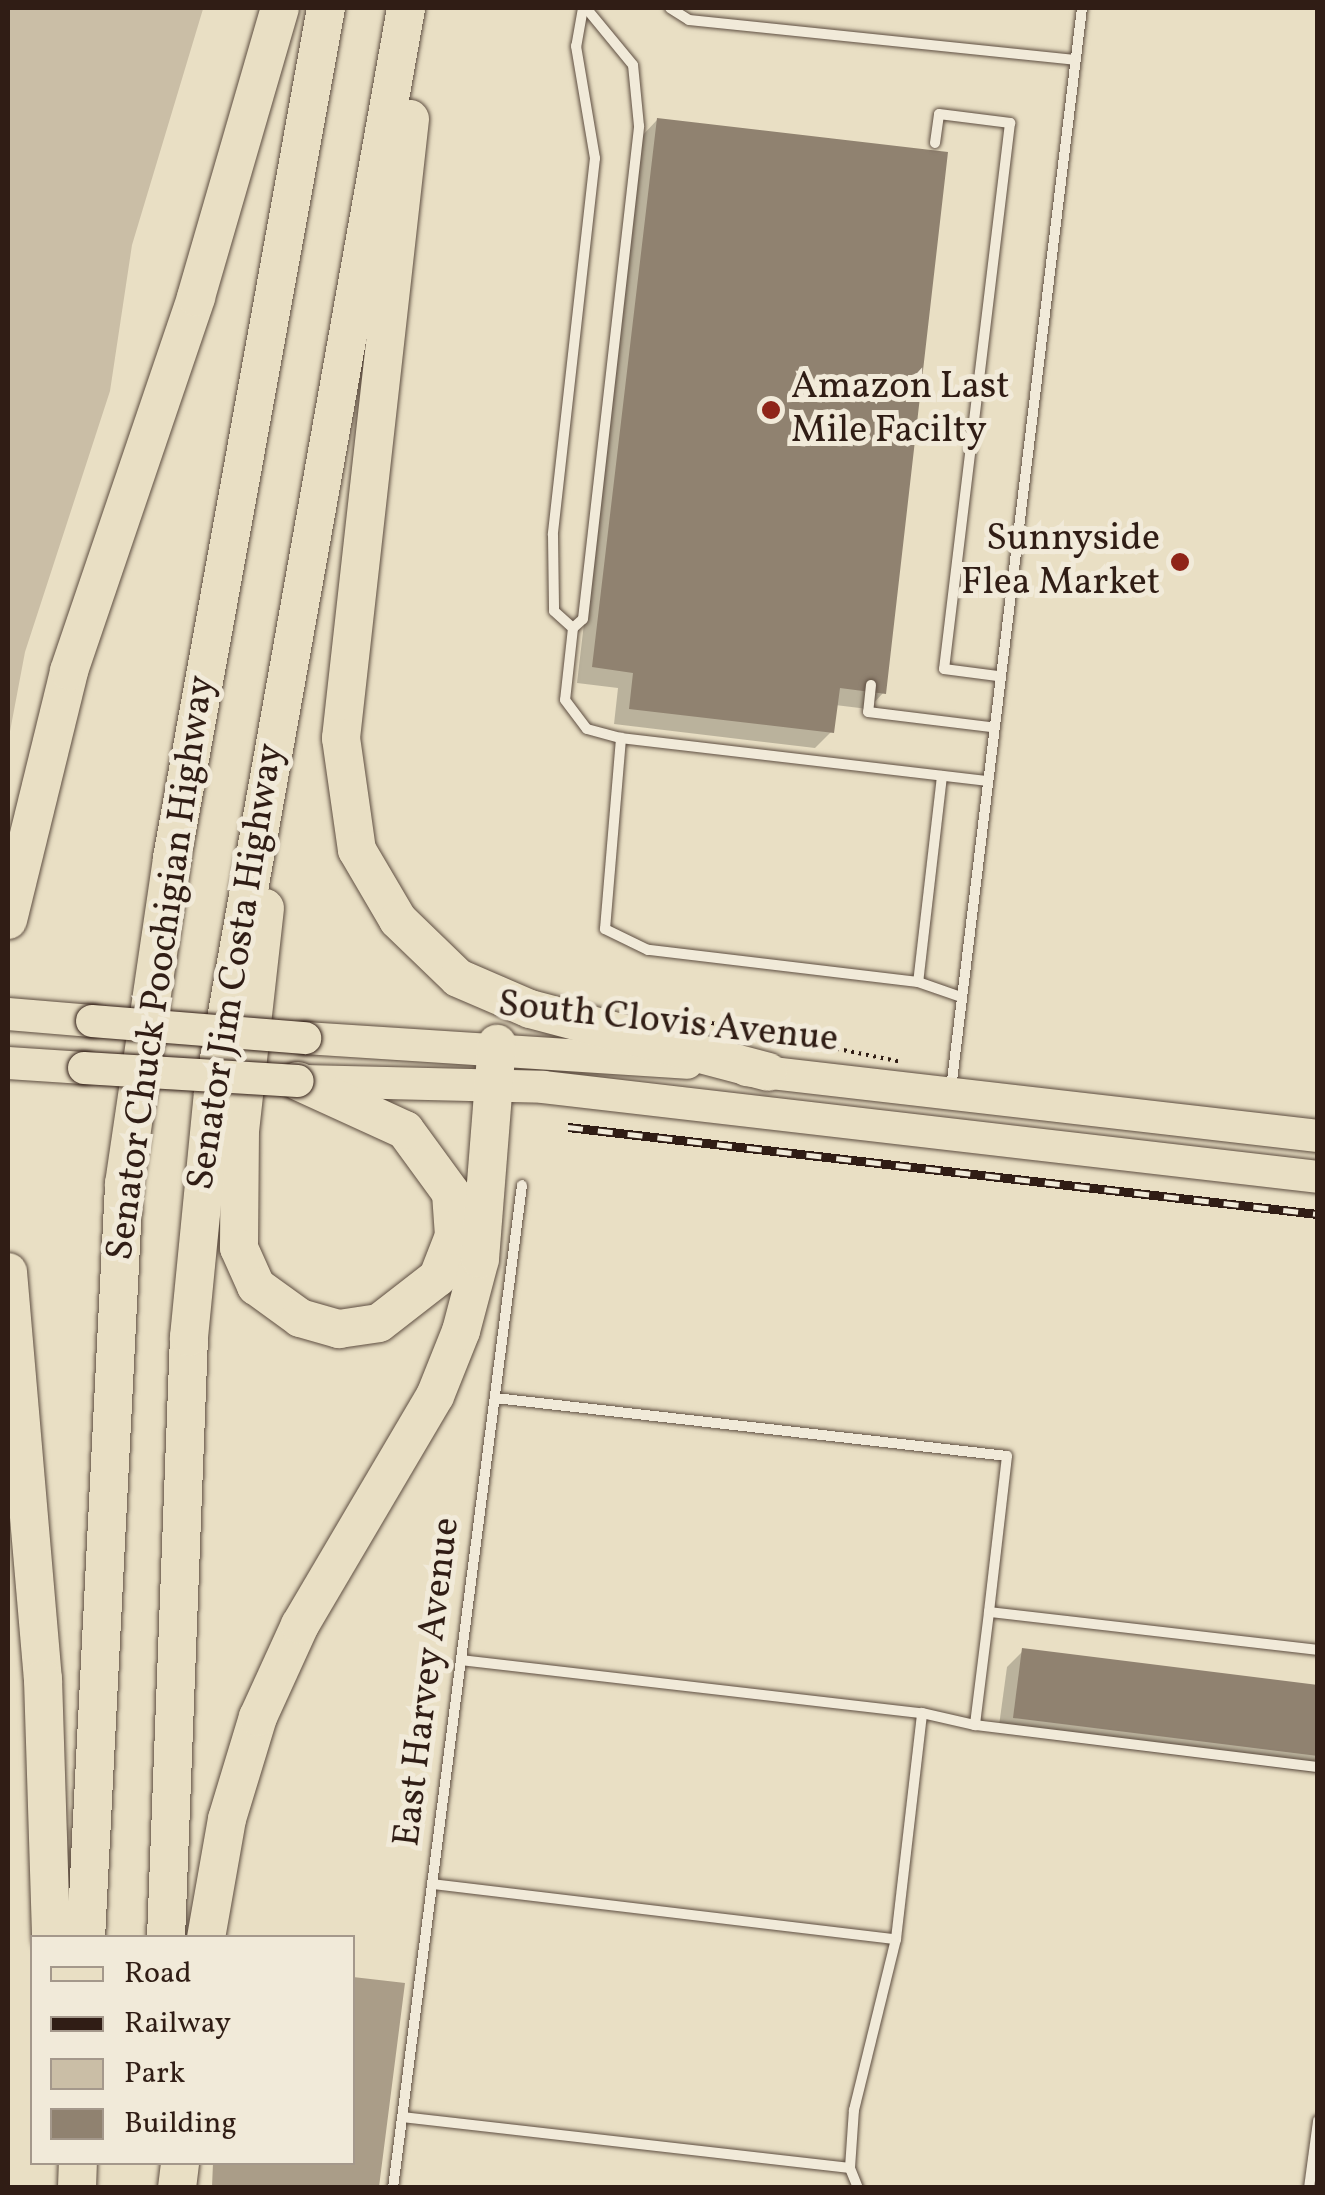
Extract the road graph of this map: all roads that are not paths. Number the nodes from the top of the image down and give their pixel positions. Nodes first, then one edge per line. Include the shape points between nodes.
1 (280, 8) edge
2 (326, 8) edge
3 (406, 8) edge
4 (424, 8) edge
5 (584, 8) edge
6 (670, 8) edge
7 (1082, 8) edge
8 (1075, 60) junction
9 (935, 143) dead end
10 (304, 558) junction
11 (573, 628) junction
12 (998, 676) junction
13 (872, 685) dead end
14 (992, 727) junction
15 (621, 738) junction
16 (942, 776) junction
17 (984, 781) junction
18 (8, 920) edge
19 (918, 982) junction
20 (961, 998) junction
21 (8, 1014) edge
22 (497, 1044) junction
23 (8, 1063) edge
24 (768, 1072) junction
25 (298, 1081) junction
26 (495, 1084) junction
27 (950, 1094) junction
28 (670, 1100) junction
29 (1318, 1136) edge
30 (1318, 1177) edge
31 (522, 1184) dead end
32 (8, 1272) edge
33 (495, 1398) junction
34 (990, 1612) junction
35 (1318, 1650) edge
36 (461, 1660) junction
37 (922, 1713) junction
38 (975, 1725) junction
39 (1318, 1767) edge
40 (432, 1884) junction
41 (52, 1935) edge
42 (86, 1935) edge
43 (166, 1935) edge
44 (207, 1935) edge
45 (896, 1939) junction
46 (402, 2117) junction
47 (1318, 2121) edge
48 (850, 2168) junction
49 (393, 2188) edge
50 (858, 2188) edge
51 (1309, 2188) edge

1 - 18 highway via 202,280 69,672
2 - 42 highway, Senator Chuck Poochigian Highway via 172,858 124,1184
3 - 10 highway, Senator Jim Costa Highway
4 - 24 highway via 346,688 340,771 350,827 385,903 458,978 530,1009
5 - 11 lane via 576,46 595,158 553,535 554,611
5 - 11 lane via 633,64 639,126 583,620
6 - 8 lane via 689,20
7 - 8 lane
8 - 12 lane
9 - 12 lane via 938,114 1010,123 944,669
10 - 25 highway via 237,1225 245,1268 269,1300 320,1325 379,1323 438,1277 454,1236 451,1194 406,1130
10 - 43 highway, Senator Jim Costa Highway via 230,977 200,1202
11 - 15 lane via 565,700 587,728
12 - 14 lane
13 - 14 lane via 868,712
14 - 17 lane
15 - 16 lane
15 - 19 lane via 600,912 620,943
16 - 17 lane
16 - 19 lane
17 - 20 lane
19 - 20 lane
20 - 27 lane
21 - 22 main road, South Clovis Avenue, bridge via 305,1038
22 - 24 main road, South Clovis Avenue
22 - 26 highway
23 - 25 main road, South Clovis Avenue, bridge
24 - 27 main road, South Clovis Avenue
25 - 26 main road, South Clovis Avenue
26 - 28 main road, South Clovis Avenue
26 - 44 highway via 480,1259 461,1331 435,1396 300,1626 258,1716 226,1819
27 - 28 main road via 930,1111 759,1094
27 - 29 main road, South Clovis Avenue
28 - 30 main road, South Clovis Avenue
31 - 33 lane, East Harvey Avenue
32 - 41 highway via 43,1680
33 - 34 lane via 1006,1456
33 - 36 lane, East Harvey Avenue
34 - 35 lane
34 - 38 lane
36 - 37 lane
36 - 40 lane, East Harvey Avenue
37 - 38 lane
37 - 45 lane
38 - 39 lane
40 - 45 lane
40 - 46 lane, East Harvey Avenue
45 - 48 lane via 863,2059
46 - 48 lane
46 - 49 lane, East Harvey Avenue
47 - 51 lane
48 - 50 lane

